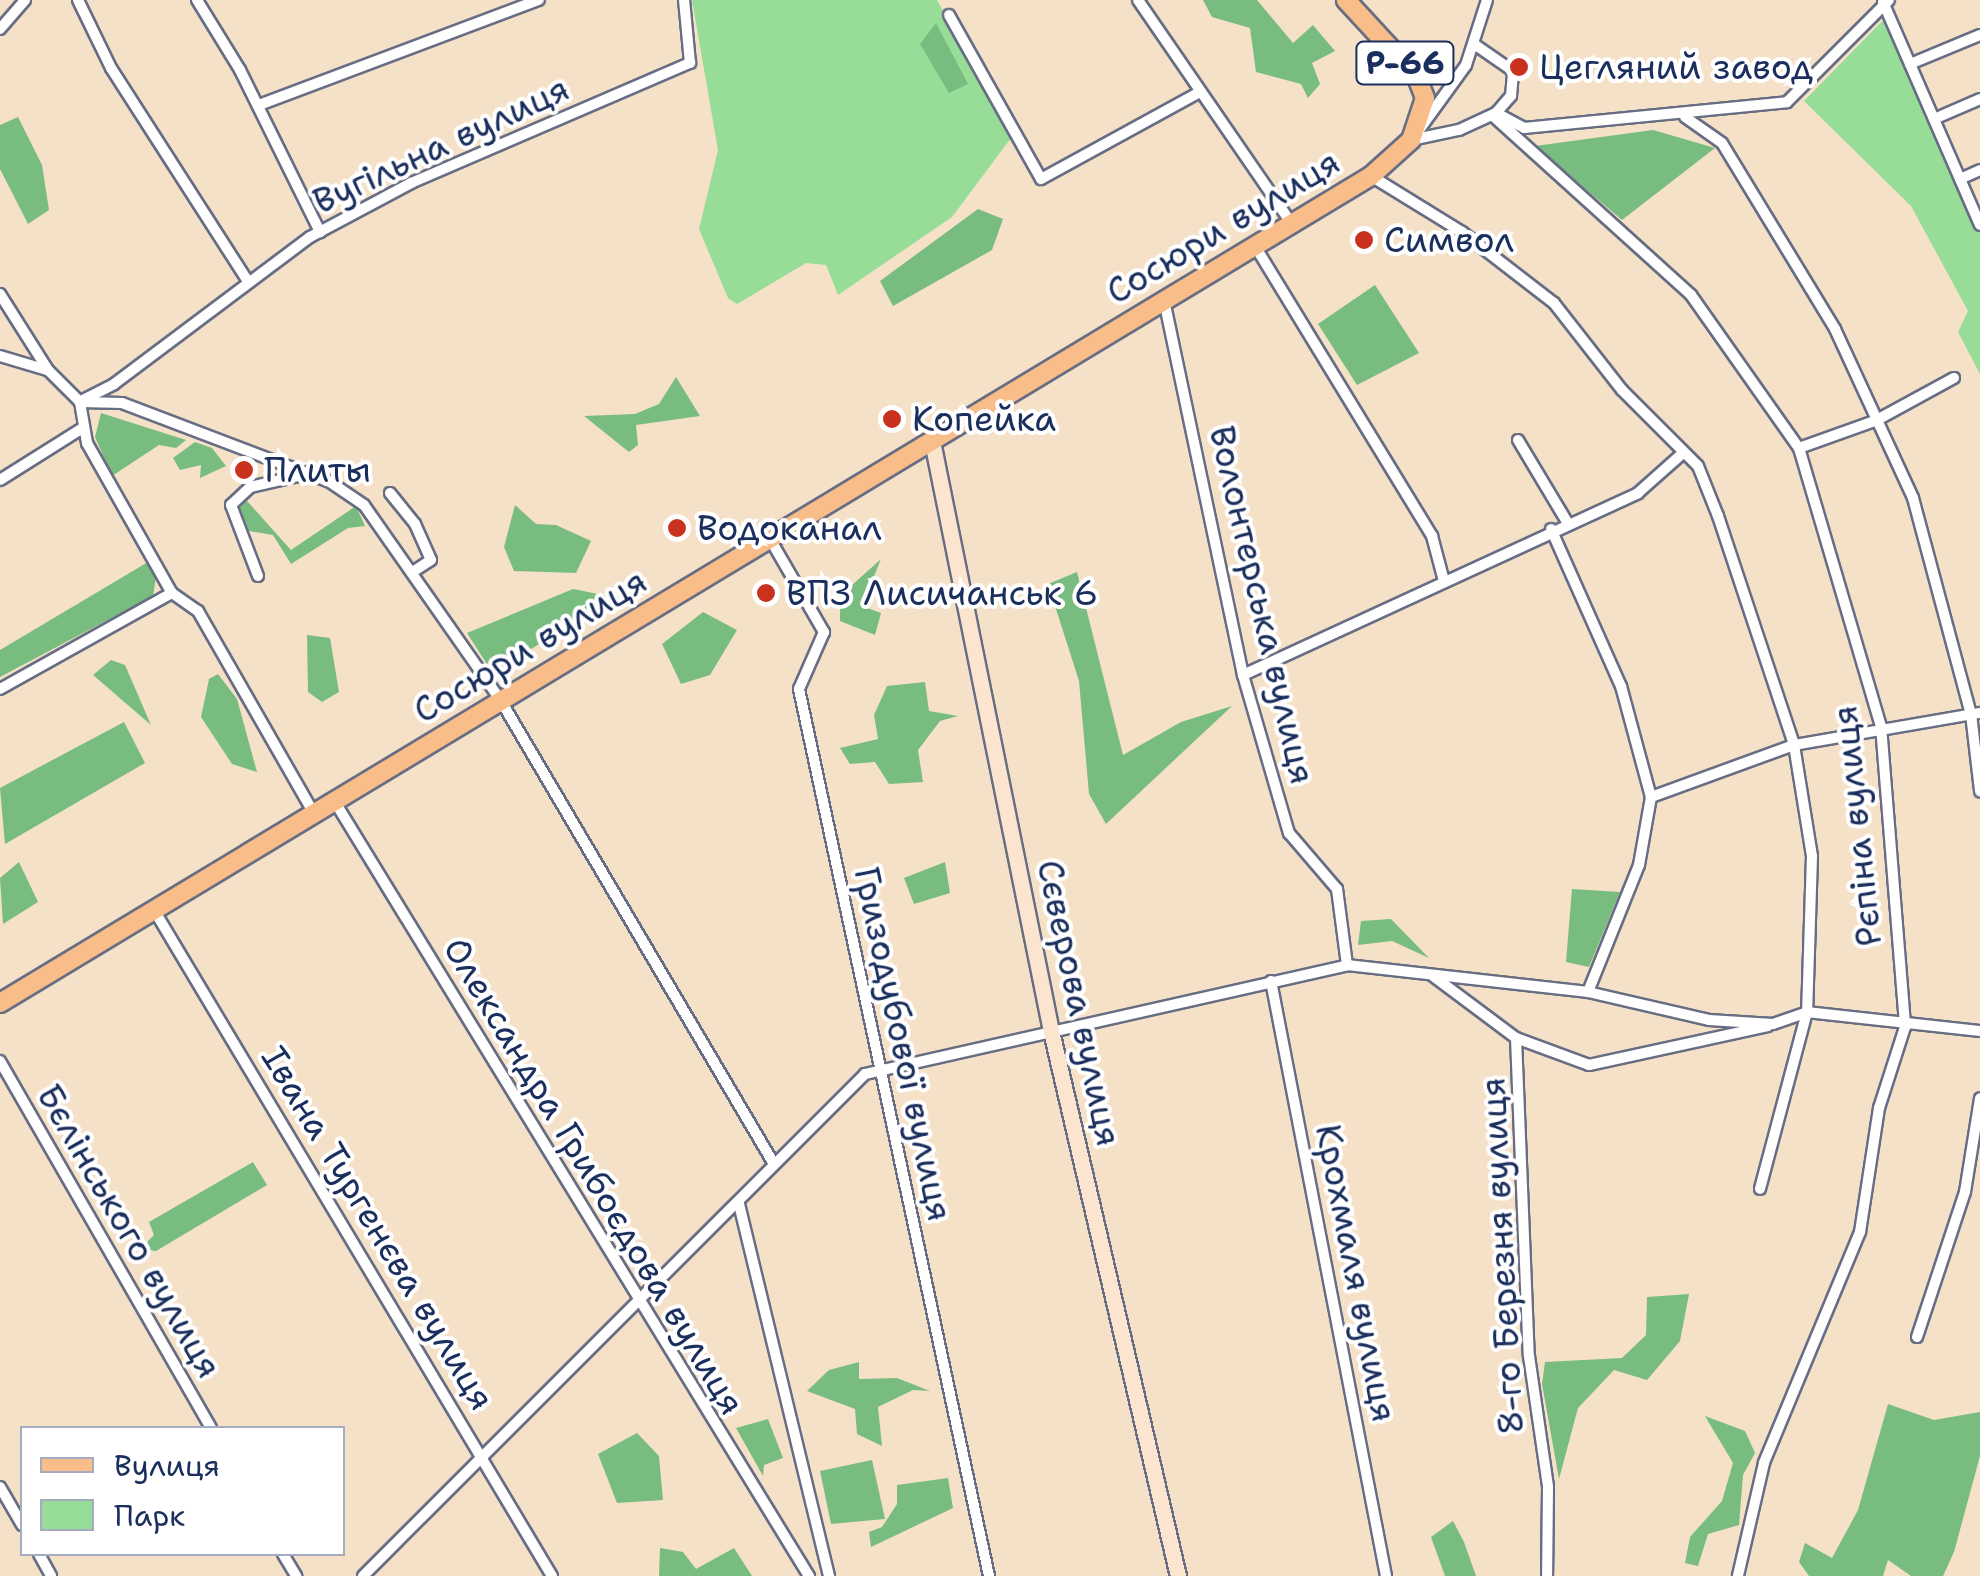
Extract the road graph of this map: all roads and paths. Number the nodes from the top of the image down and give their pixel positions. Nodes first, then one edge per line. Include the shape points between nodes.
1 (25, 0) edge
2 (78, 0) edge
3 (197, 0) edge
4 (539, 0) edge
5 (684, 0) edge
6 (1138, 0) edge
7 (1346, 0) edge
8 (1487, 0) edge
9 (1885, 2) edge
10 (948, 15) dead end
11 (0, 29) edge
12 (1980, 35) edge
13 (1474, 44) junction
14 (1910, 64) junction
15 (1198, 93) junction
16 (1980, 99) edge
17 (259, 105) junction
18 (1494, 114) junction
19 (1685, 117) junction
20 (1934, 120) junction
21 (1410, 140) junction
22 (1980, 170) edge
23 (1371, 176) junction
24 (1960, 178) junction
25 (1292, 223) junction
26 (1980, 226) edge
27 (320, 232) junction
28 (1256, 246) junction
29 (249, 282) junction
30 (0, 294) edge
31 (1164, 300) junction
32 (0, 356) edge
33 (48, 370) junction
34 (1954, 378) dead end
35 (80, 402) junction
36 (1875, 421) junction
37 (81, 429) junction
38 (1518, 440) dead end
39 (932, 441) junction
40 (1799, 448) junction
41 (1683, 453) junction
42 (308, 474) junction
43 (0, 480) edge
44 (390, 494) dead end
45 (1567, 522) junction
46 (1551, 529) junction
47 (770, 539) junction
48 (414, 571) junction
49 (258, 576) dead end
50 (1444, 581) junction
51 (172, 593) junction
52 (1243, 675) junction
53 (0, 688) edge
54 (502, 701) junction
55 (1976, 714) edge
56 (1882, 726) junction
57 (1794, 745) junction
58 (1980, 791) edge
59 (1652, 798) junction
60 (336, 802) junction
61 (314, 815) junction
62 (154, 910) junction
63 (1347, 966) junction
64 (1431, 974) junction
65 (1271, 982) junction
66 (1588, 992) junction
67 (0, 1003) edge
68 (1807, 1012) junction
69 (1773, 1024) junction
70 (1905, 1027) junction
71 (1051, 1031) junction
72 (1980, 1031) edge
73 (1516, 1038) junction
74 (0, 1061) edge
75 (880, 1070) junction
76 (1980, 1098) edge
77 (774, 1164) junction
78 (1760, 1189) dead end
79 (739, 1204) junction
80 (640, 1306) junction
81 (1917, 1337) dead end
82 (210, 1426) edge
83 (486, 1460) junction
84 (0, 1487) edge
85 (20, 1522) edge
86 (363, 1576) edge
87 (552, 1576) edge
88 (809, 1576) edge
89 (829, 1576) edge
90 (989, 1576) edge
91 (1178, 1576) edge
92 (1386, 1576) edge
93 (1547, 1576) edge
94 (1738, 1576) edge

1 - 11 street
2 - 29 street via 111,68
3 - 17 street
4 - 17 street
5 - 27 street, Вугільна вулиця via 690,63 411,183
6 - 15 street
7 - 21 main road, Р-66 via 1417,77 1422,118
8 - 13 street, Сосюри вулиця
9 - 14 street
9 - 19 street via 1787,102
10 - 15 street via 1041,180
12 - 14 street
13 - 18 street via 1506,64 1517,82
13 - 21 street, Сосюри вулиця via 1451,89
14 - 20 street
15 - 25 street
16 - 20 street
17 - 27 street
18 - 19 street via 1524,128
18 - 21 street
18 - 40 street, Рєпіна вулиця via 1691,295
19 - 36 street via 1722,143 1834,329
20 - 24 street
21 - 23 main road, Сосюри вулиця / Р-66
22 - 24 street
23 - 25 main road, Сосюри вулиця / Р-66
23 - 41 street via 1462,232 1554,303 1622,390
24 - 26 street
25 - 28 main road, Сосюри вулиця / Р-66
27 - 29 street, Вугільна вулиця
28 - 31 main road, Сосюри вулиця / Р-66
28 - 50 street via 1432,536
29 - 35 street, Вугільна вулиця via 114,384
30 - 33 street
31 - 39 main road, Сосюри вулиця / Р-66
31 - 52 street, Волонтерська вулиця
32 - 33 street
33 - 35 street
34 - 36 street
35 - 37 street
35 - 42 street via 122,403
36 - 40 street
36 - 55 street via 1914,498
37 - 43 street
37 - 51 street
38 - 45 street
39 - 47 main road, Сосюри вулиця / Р-66
39 - 71 main road, Сєверова вулиця
40 - 56 street, Рєпіна вулиця
41 - 45 street via 1638,493
41 - 57 street via 1698,466 1718,516
42 - 48 street via 364,505
42 - 49 street via 250,487 231,505
44 - 48 street via 415,524 431,560
45 - 46 street
46 - 50 street
46 - 59 street via 1621,686
47 - 54 main road, Сосюри вулиця / Р-66
47 - 75 street, Гризодубової вулиця via 824,632 799,688
48 - 54 street
50 - 52 street
51 - 53 street
51 - 61 street via 198,611
52 - 63 street, Волонтерська вулиця via 1289,833 1337,889
54 - 60 main road, Сосюри вулиця / Р-66
54 - 77 street
55 - 56 street
55 - 58 street
56 - 57 street
56 - 70 street, Рєпіна вулиця
57 - 59 street
57 - 68 street via 1812,856
59 - 66 street via 1640,865
60 - 61 main road, Сосюри вулиця / Р-66
60 - 80 street, Олександра Грибоєдова вулиця
61 - 62 main road, Сосюри вулиця / Р-66
62 - 67 main road, Сосюри вулиця / Р-66
62 - 83 street, Івана Тургенєва вулиця
63 - 64 street
63 - 65 street
64 - 66 street
64 - 73 street, 8-го Березня вулиця
65 - 71 street
65 - 92 street, Крохмаля вулиця
66 - 69 street via 1709,1020
68 - 69 street
68 - 70 street
68 - 78 street
69 - 73 street via 1590,1065
70 - 72 street
70 - 94 street, Рєпіна вулиця via 1880,1108 1860,1232 1764,1463
71 - 75 street
71 - 91 main road, Сєверова вулиця
73 - 93 street, 8-го Березня вулиця via 1529,1356 1548,1487
74 - 82 street, Бєлінського вулиця
75 - 77 street via 865,1074
75 - 90 street, Гризодубової вулиця
76 - 81 street via 1965,1192
77 - 79 street
79 - 80 street
79 - 89 street
80 - 83 street
80 - 88 street, Олександра Грибоєдова вулиця
83 - 86 street
83 - 87 street, Івана Тургенєва вулиця
84 - 85 street

